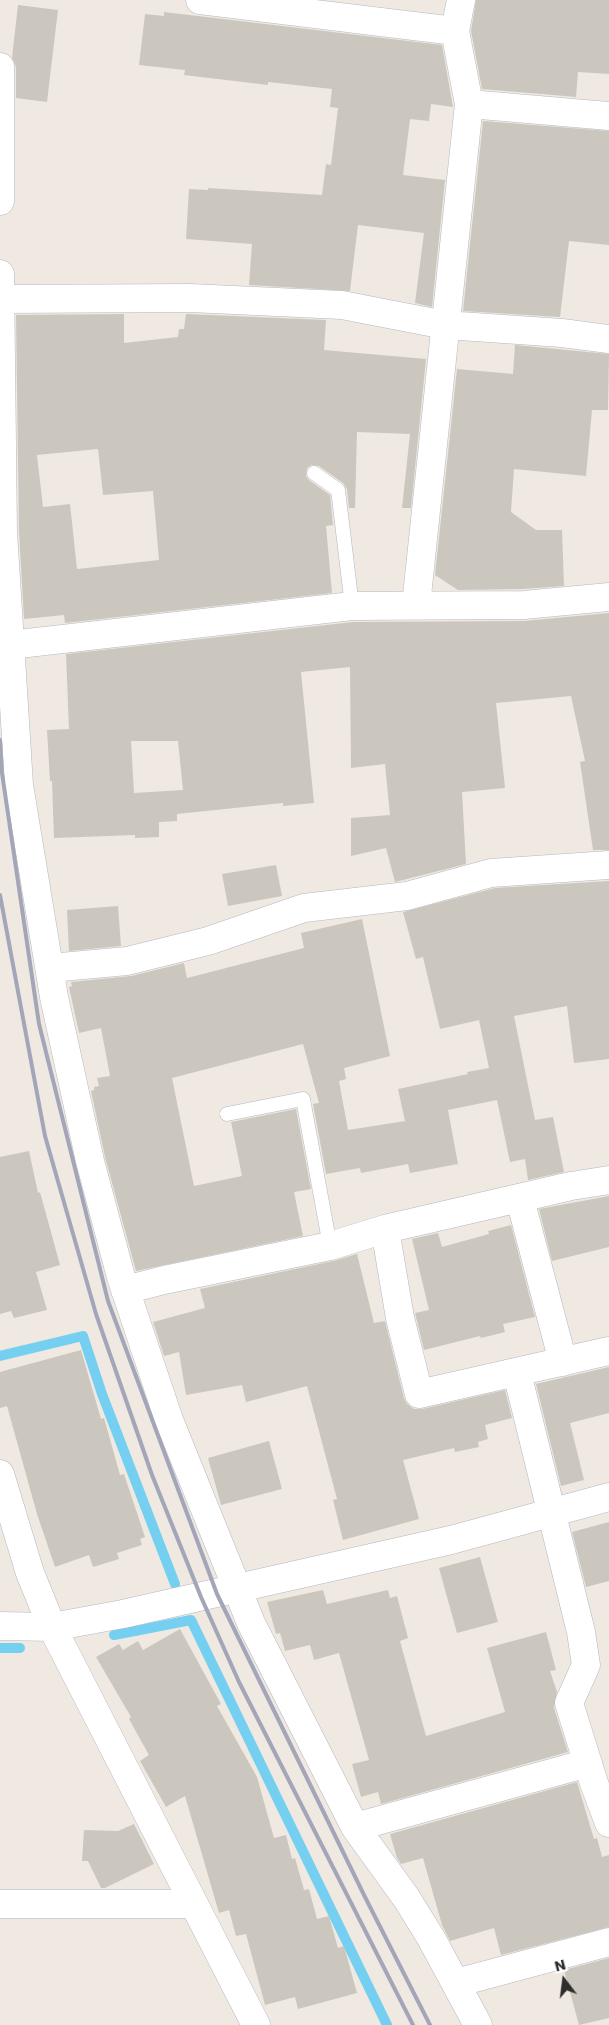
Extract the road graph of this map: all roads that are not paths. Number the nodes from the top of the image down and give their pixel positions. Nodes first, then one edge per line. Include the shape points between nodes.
1 (200, 0) edge
2 (461, 0) edge
3 (455, 31) junction
4 (0, 67) edge
5 (469, 104) junction
6 (609, 116) edge
7 (0, 200) edge
8 (0, 274) edge
9 (0, 299) edge
10 (445, 325) junction
11 (609, 339) edge
12 (314, 473) dead end
13 (609, 597) edge
14 (416, 605) junction
15 (352, 606) junction
16 (10, 646) junction
17 (609, 865) edge
18 (50, 968) junction
19 (226, 1114) dead end
20 (609, 1180) edge
21 (520, 1198) junction
22 (385, 1229) junction
23 (330, 1246) junction
24 (125, 1290) junction
25 (609, 1351) edge
26 (563, 1362) junction
27 (517, 1373) junction
28 (0, 1474) edge
29 (609, 1497) edge
30 (552, 1513) junction
31 (238, 1589) junction
32 (0, 1626) edge
33 (52, 1626) junction
34 (588, 1763) junction
35 (609, 1823) edge
36 (355, 1827) junction
37 (0, 1904) edge
38 (193, 1904) junction
39 (609, 1942) edge
40 (456, 1983) junction
41 (256, 2025) edge
42 (478, 2025) edge

1 - 3 street
2 - 3 street
3 - 5 street
4 - 7 street
5 - 6 street
5 - 10 street
8 - 9 street
9 - 10 street via 190,298 342,305
9 - 16 street via 3,532
10 - 11 street
10 - 14 street
12 - 15 lane via 338,490
13 - 14 street via 524,605
14 - 15 street
15 - 16 street
16 - 18 street via 19,785
17 - 18 street via 491,873 407,896 304,908 208,941 127,961
18 - 24 street via 90,1161
19 - 23 lane via 303,1099
20 - 21 street
21 - 22 street
21 - 26 street
22 - 23 street
22 - 27 street via 400,1318 418,1394
23 - 24 street
24 - 31 street via 169,1420
25 - 26 street
26 - 27 street
27 - 30 street
28 - 33 street via 30,1573
29 - 30 street
30 - 31 street
30 - 34 street via 586,1665 569,1703
31 - 33 street
31 - 36 street via 251,1622
32 - 33 street
33 - 38 street
34 - 35 street
34 - 36 street
36 - 40 street via 407,1899
37 - 38 street
38 - 41 street
39 - 40 street
40 - 42 street

